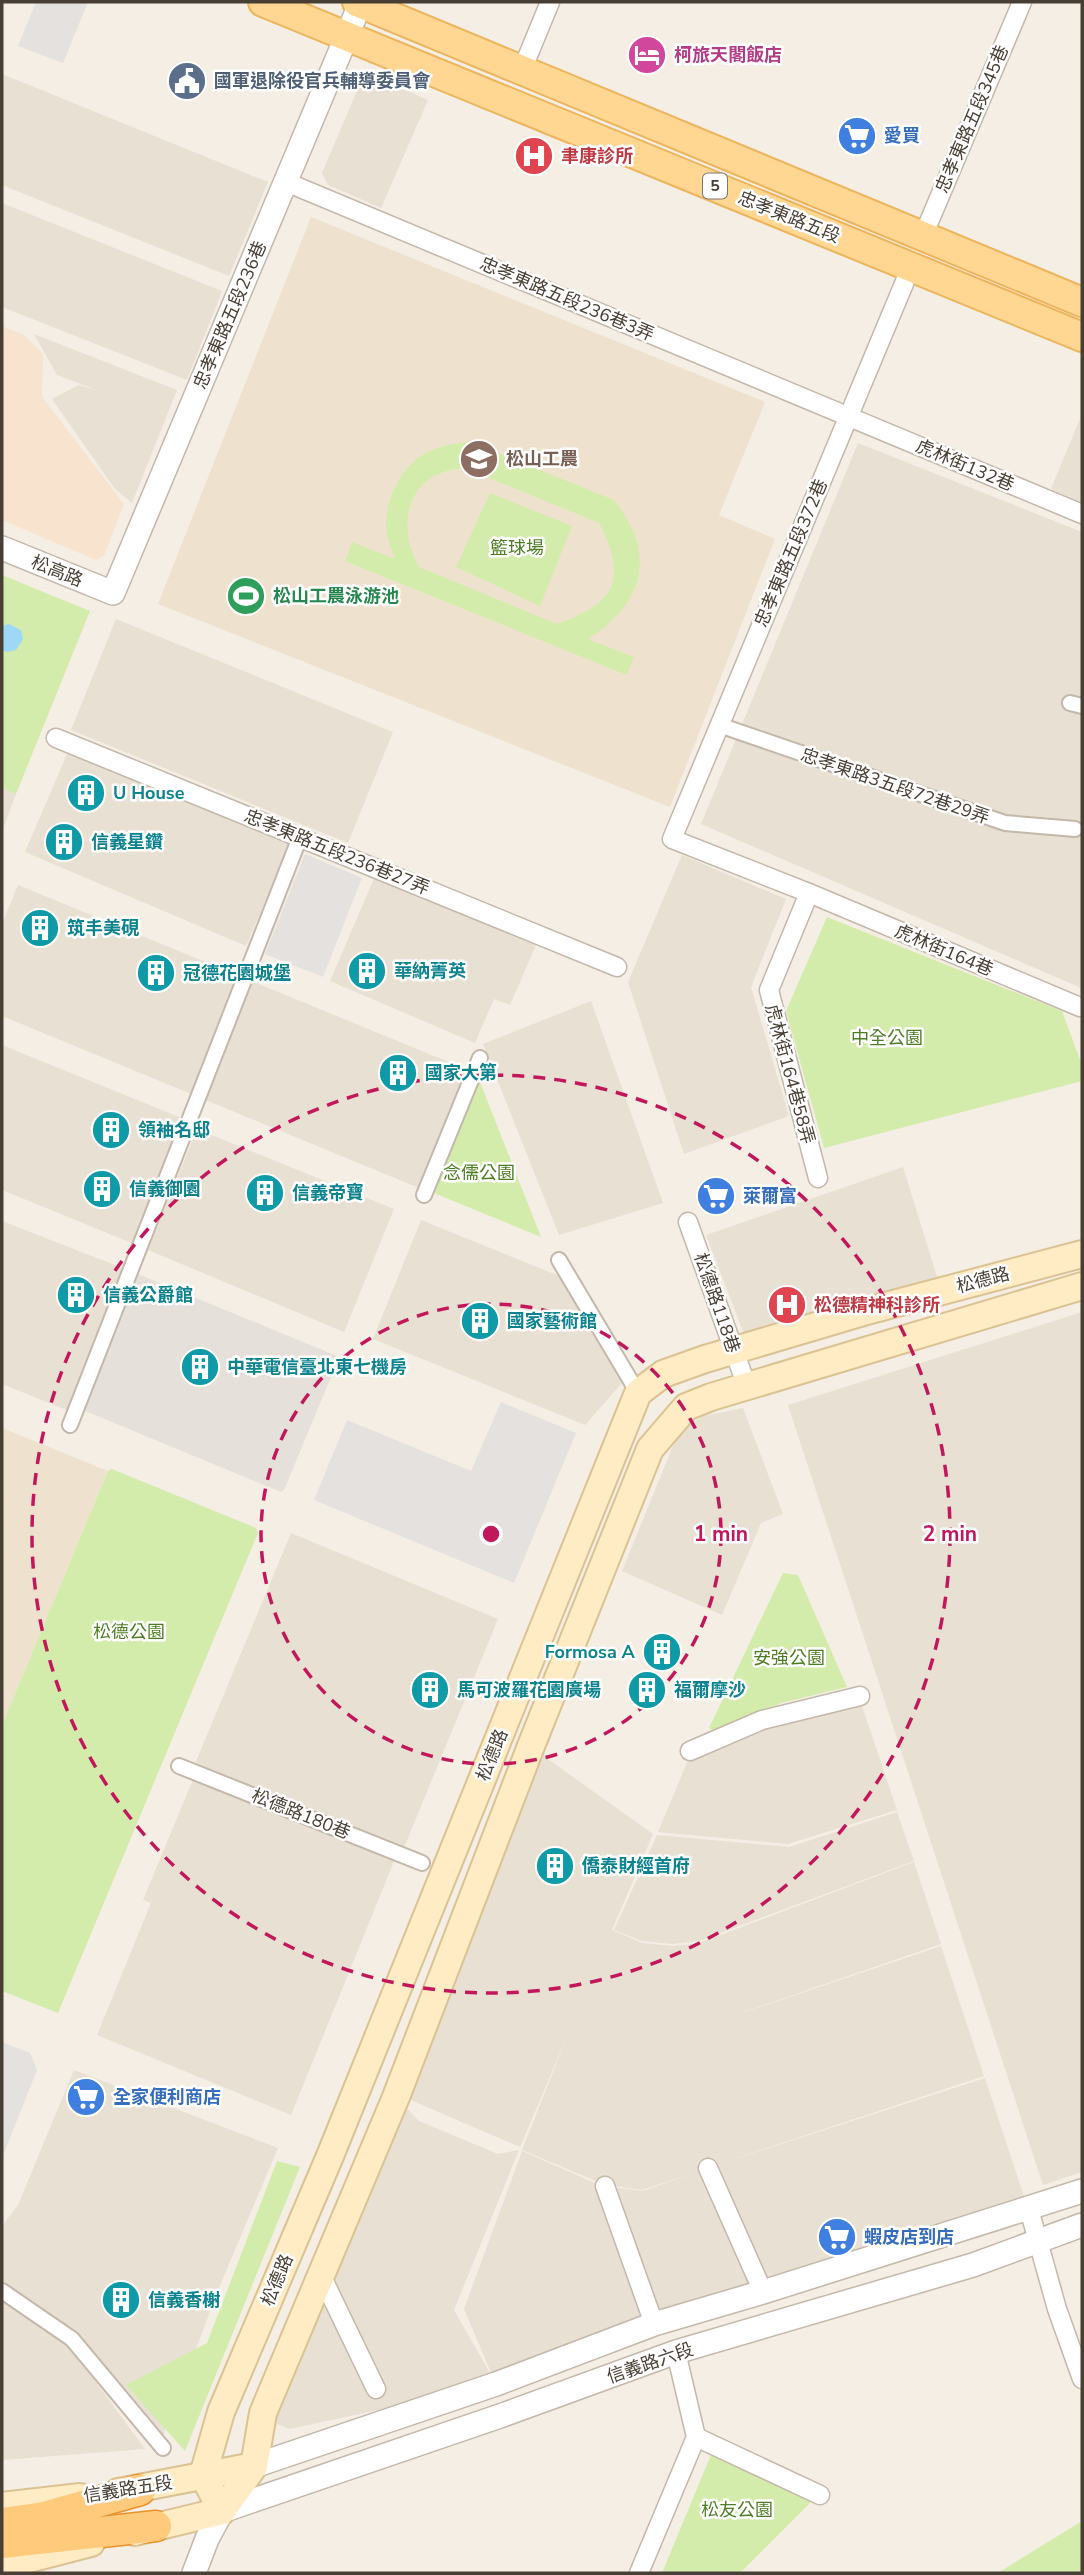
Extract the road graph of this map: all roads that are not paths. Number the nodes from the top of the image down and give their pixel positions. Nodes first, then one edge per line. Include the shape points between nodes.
1 (263, 2) edge
2 (360, 2) edge
3 (550, 2) edge
4 (1022, 2) edge
5 (347, 36) junction
6 (522, 70) junction
7 (286, 182) junction
8 (923, 236) junction
9 (911, 267) junction
10 (1082, 302) edge
11 (1082, 337) edge
12 (848, 416) junction
13 (1082, 514) edge
14 (2, 548) edge
15 (113, 593) joint
16 (719, 725) junction
17 (56, 738) dead end
18 (1075, 829) dead end
19 (300, 837) junction
20 (672, 839) joint
21 (808, 893) junction
22 (617, 967) dead end
23 (1081, 1008) edge
24 (480, 1058) dead end
25 (818, 1178) dead end
26 (424, 1195) dead end
27 (688, 1222) dead end
28 (1082, 1254) edge
29 (559, 1260) dead end
30 (1082, 1286) edge
31 (733, 1352) junction
32 (746, 1384) junction
33 (638, 1393) junction
34 (70, 1426) dead end
35 (860, 1696) dead end
36 (690, 1751) dead end
37 (179, 1766) dead end
38 (422, 1863) dead end
39 (708, 2168) dead end
40 (605, 2186) dead end
41 (1082, 2191) edge
42 (1029, 2209) junction
43 (1082, 2225) edge
44 (1036, 2242) junction
45 (321, 2276) junction
46 (2, 2291) edge
47 (763, 2292) junction
48 (654, 2324) junction
49 (676, 2353) junction
50 (1082, 2379) edge
51 (376, 2389) dead end
52 (696, 2437) junction
53 (163, 2448) dead end
54 (254, 2466) junction
55 (203, 2475) junction
56 (140, 2490) junction
57 (820, 2495) dead end
58 (2, 2506) edge
59 (222, 2511) junction
60 (2, 2523) edge
61 (156, 2526) junction
62 (2, 2543) edge
63 (2, 2566) edge
64 (194, 2573) edge
65 (639, 2573) edge

1 - 5 main road, 忠孝東路五段 / 5
2 - 5 street, 忠孝東路五段236巷
2 - 6 main road, 忠孝東路五段 / 5
3 - 6 street
4 - 8 street, 忠孝東路五段345巷
5 - 7 street, 忠孝東路五段236巷
5 - 9 main road, 忠孝東路五段 / 5
6 - 8 main road, 忠孝東路五段 / 5
7 - 12 street, 忠孝東路五段236巷3弄
7 - 15 street, 忠孝東路五段236巷
8 - 9 main road
8 - 10 main road, 忠孝東路五段 / 5
9 - 11 main road, 忠孝東路五段 / 5
9 - 12 street, 忠孝東路五段372巷
12 - 13 street, 虎林街132巷
12 - 16 street, 忠孝東路五段372巷
14 - 15 street, 松高路
16 - 18 street, 忠孝東路3五段72巷29弄 via 1005,823
16 - 20 street, 忠孝東路五段372巷
17 - 19 street, 忠孝東路五段236巷27弄
19 - 22 street, 忠孝東路五段236巷27弄
19 - 34 street
20 - 21 street, 虎林街164巷
21 - 23 street, 虎林街164巷
21 - 25 street, 虎林街164巷58弄 via 769,990
24 - 26 street
27 - 31 street, 松德路118巷
28 - 31 main road, 松德路
29 - 33 street
30 - 32 main road, 松德路
31 - 32 street, 松德路118巷
31 - 33 main road, 松德路 via 663,1374
32 - 45 main road, 松德路 via 686,1407 650,1449 396,2097
33 - 55 main road, 松德路 via 330,2156 220,2412
35 - 36 street via 762,1720
37 - 38 street, 松德路180巷
39 - 47 street
40 - 48 street
41 - 42 street, 信義路六段
42 - 44 street
42 - 47 street, 信義路六段
43 - 44 street, 信義路六段
44 - 49 street, 信義路六段
44 - 50 street
45 - 51 street
45 - 54 main road, 松德路 via 264,2413
46 - 53 street via 72,2339
47 - 48 street, 信義路六段
48 - 54 street, 信義路六段 via 496,2384
49 - 52 street
49 - 59 street, 信義路六段
52 - 57 street
52 - 65 street
54 - 55 main road, 信義路五段
54 - 59 main road, 松德路
55 - 56 main road, 信義路五段
55 - 59 main road
56 - 58 main road, 信義路五段
56 - 60 highway via 44,2517
59 - 61 main road
59 - 64 street, 松德路
61 - 62 highway
61 - 63 main road

